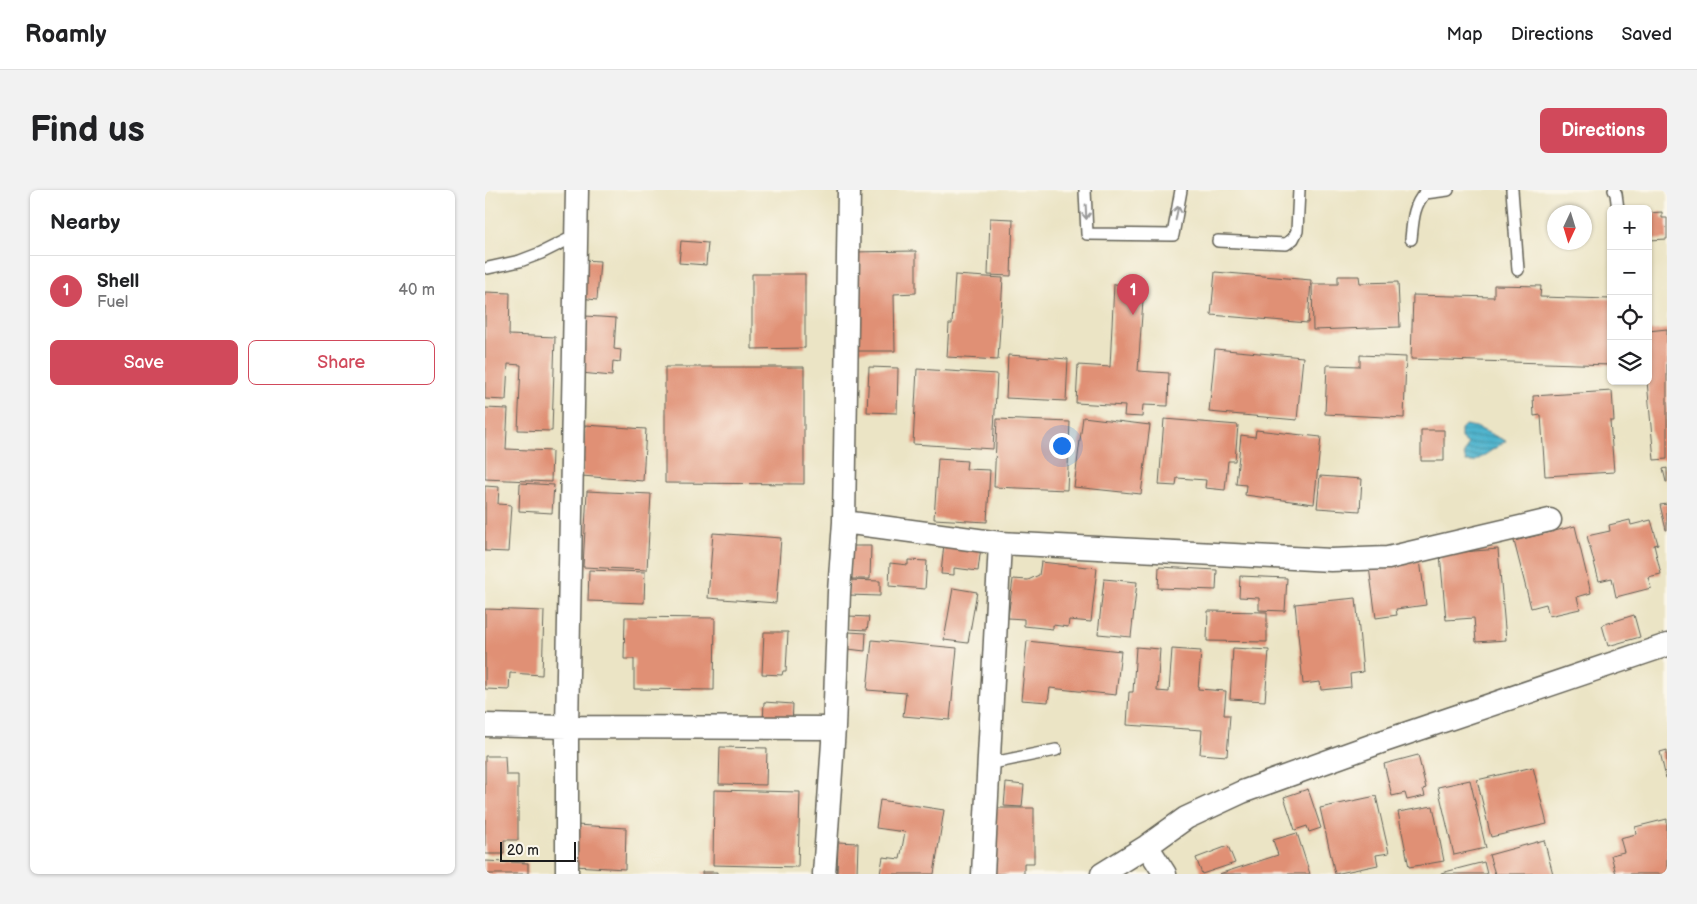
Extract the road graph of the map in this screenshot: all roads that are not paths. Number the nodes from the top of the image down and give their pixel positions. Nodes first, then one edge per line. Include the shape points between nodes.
1 (577, 190) edge
2 (849, 190) edge
3 (1085, 190) edge
4 (1181, 190) edge
5 (1299, 190) edge
6 (1449, 190) edge
7 (1512, 190) edge
8 (1614, 190) edge
9 (1617, 205) edge
10 (577, 234) junction
11 (1411, 239) dead end
12 (1218, 241) dead end
13 (488, 268) dead end
14 (1518, 270) dead end
15 (1550, 520) dead end
16 (844, 522) junction
17 (1000, 544) junction
18 (1667, 645) edge
19 (485, 724) edge
20 (567, 727) junction
21 (834, 728) junction
22 (1057, 750) dead end
23 (988, 764) junction
24 (1147, 846) junction
25 (567, 874) edge
26 (824, 874) edge
27 (983, 874) edge
28 (1102, 874) edge
29 (1165, 874) edge

1 - 10 street
2 - 16 street
3 -> 4 lane via 1087,234 1173,235
5 - 12 lane via 1297,231 1286,244
6 - 11 lane via 1425,193 1418,201 1413,214
7 - 14 lane
8 - 9 lane
10 - 13 lane via 541,253
10 - 20 street
15 - 17 street via 1388,558 1350,560
16 - 17 street
16 - 21 street
17 - 23 street
18 - 24 street via 1243,792 1186,818
19 - 20 street
20 - 21 street
20 - 25 street
21 - 26 street
22 - 23 lane
23 - 27 street
24 - 28 street
24 - 29 street

